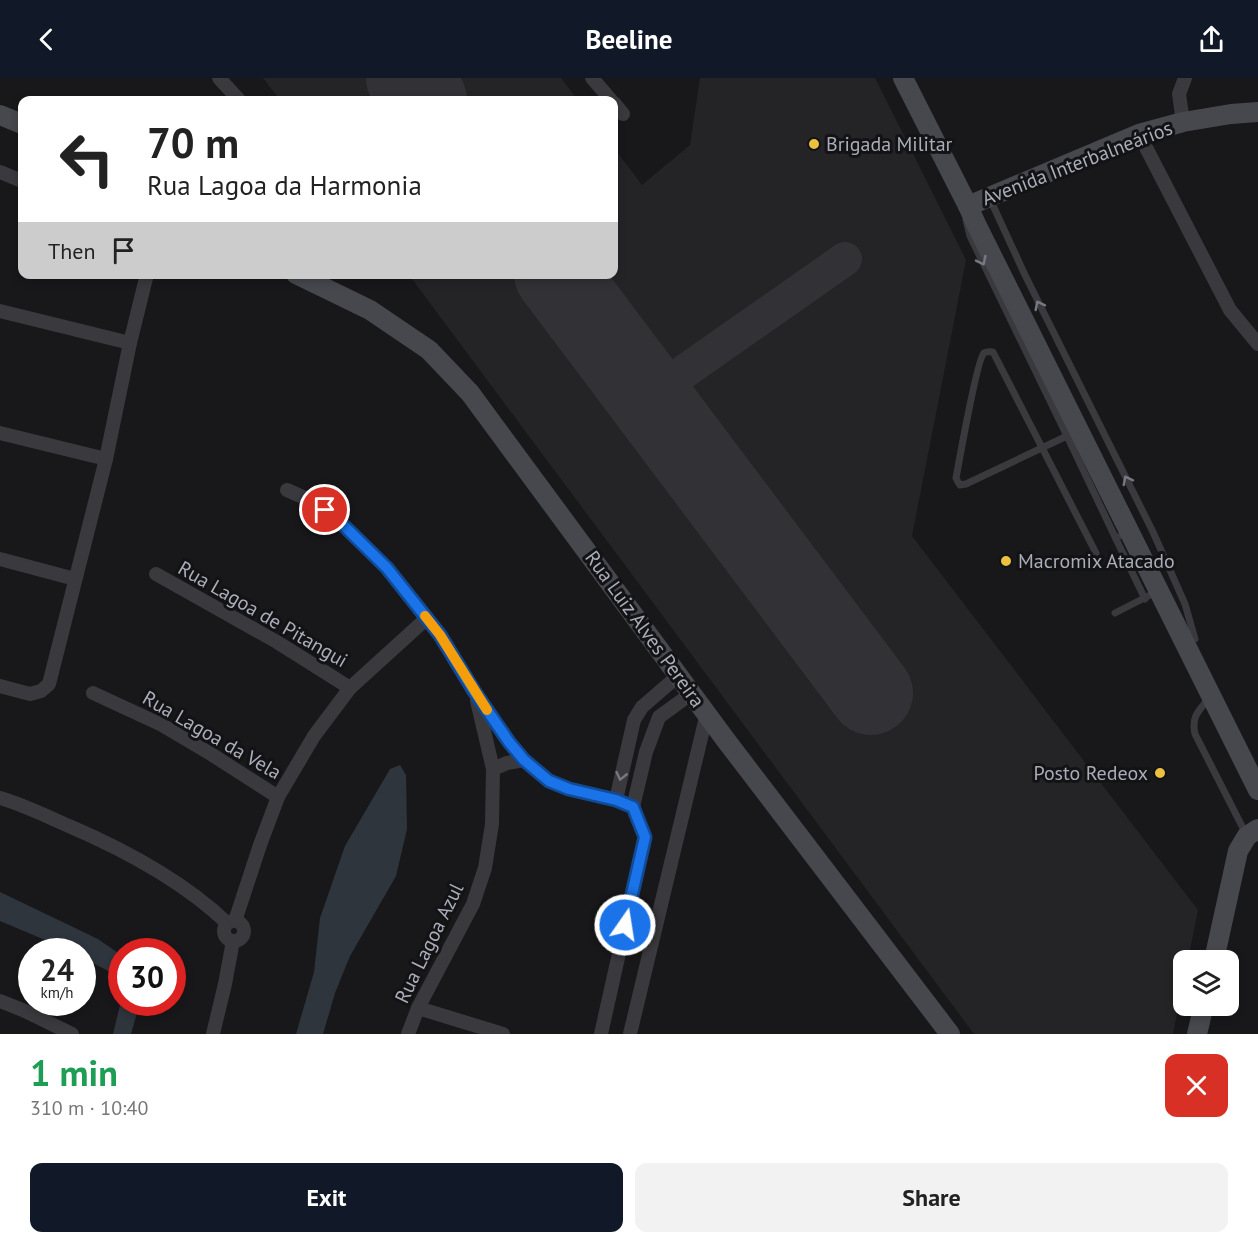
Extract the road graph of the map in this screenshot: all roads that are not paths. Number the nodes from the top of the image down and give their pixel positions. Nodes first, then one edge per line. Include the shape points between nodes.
1 (219, 78) edge
2 (903, 78) edge
3 (915, 78) edge
4 (1172, 78) edge
5 (1185, 78) edge
6 (598, 80) edge
7 (1179, 94) junction
8 (235, 96) edge
9 (608, 96) edge
10 (618, 109) edge
11 (1258, 112) edge
12 (623, 114) dead end
13 (0, 115) edge
14 (18, 122) edge
15 (1183, 122) junction
16 (1139, 134) junction
17 (0, 172) edge
18 (18, 179) edge
19 (978, 201) junction
20 (146, 279) edge
21 (322, 280) edge
22 (0, 311) edge
23 (130, 343) junction
24 (1258, 344) edge
25 (0, 433) edge
26 (1067, 436) junction
27 (1042, 447) junction
28 (106, 459) junction
29 (287, 490) dead end
30 (1122, 535) junction
31 (1096, 553) dead end
32 (0, 559) edge
33 (156, 574) dead end
34 (75, 579) junction
35 (1152, 595) junction
36 (1115, 613) dead end
37 (427, 618) junction
38 (1195, 639) junction
39 (679, 675) junction
40 (0, 686) edge
41 (350, 688) junction
42 (474, 691) junction
43 (93, 693) dead end
44 (692, 693) junction
45 (1211, 695) junction
46 (642, 707) junction
47 (706, 713) junction
48 (659, 717) junction
49 (628, 747) junction
50 (646, 752) junction
51 (524, 760) junction
52 (1258, 765) edge
53 (492, 770) junction
54 (1258, 790) edge
55 (278, 797) junction
56 (0, 798) edge
57 (616, 800) junction
58 (633, 807) junction
59 (1253, 833) edge
60 (231, 922) junction
61 (1216, 950) edge
62 (0, 1001) edge
63 (418, 1008) junction
64 (1201, 1016) edge
65 (72, 1034) edge
66 (213, 1034) edge
67 (408, 1034) edge
68 (503, 1034) edge
69 (601, 1034) edge
70 (630, 1034) edge
71 (950, 1034) edge
72 (1197, 1034) edge

1 - 8 street
2 - 19 main road
3 - 19 main road
4 - 7 street
5 - 7 street
6 - 9 street
7 - 15 street
10 - 12 street
11 - 15 main road, Avenida Interbalneários
13 - 14 main road
15 - 16 main road, Avenida Interbalneários
16 - 19 main road, Avenida Interbalneários
16 - 24 street via 1230,310
17 - 18 street
19 -> 26 lane via 966,216 970,236
19 - 30 main road via 977,226
19 - 38 main road
38 -> 19 lane via 1185,604 1153,532 1024,276
20 - 23 street
21 - 39 main road, Rua Luiz Alves Pereira via 429,350 470,393
22 - 23 street
23 - 28 street
25 - 28 street
26 - 27 lane
26 - 30 lane
27 - 27 lane via 966,484 958,482 975,382 984,353 993,352
27 - 31 lane
28 - 34 street
29 - 37 street via 315,502 335,517 387,568
30 - 35 main road
32 - 34 street
33 - 41 street, Rua Lagoa de Pitangui
34 - 40 street via 49,684 30,694
35 - 36 lane
35 - 45 main road
37 - 41 street
37 - 42 street
38 - 52 main road
39 - 44 main road, Rua Luiz Alves Pereira
39 - 46 street
41 - 55 street via 314,736
42 - 51 street
42 - 53 street, Rua Lagoa Azul
43 - 55 street, Rua Lagoa da Vela via 162,724
44 - 47 main road, Rua Luiz Alves Pereira
44 - 48 street
45 - 54 main road
45 - 59 lane via 1195,716 1195,734
46 - 48 street
46 - 49 street via 634,720
47 - 70 street
47 - 71 main road, Rua Luiz Alves Pereira
48 - 50 street
49 - 50 street
49 -> 57 street
50 - 58 street
51 - 53 street
51 - 57 street via 549,781
53 - 63 street, Rua Lagoa Azul via 492,824 485,868 473,904
55 - 60 street
56 - 60 street via 102,840 164,875
57 - 58 street
58 - 69 street via 645,837
59 - 61 main road via 1238,851
60 - 66 street via 225,926 224,934 233,941
62 - 65 street
63 - 67 street, Rua Lagoa Azul
63 - 68 street
64 - 72 main road

